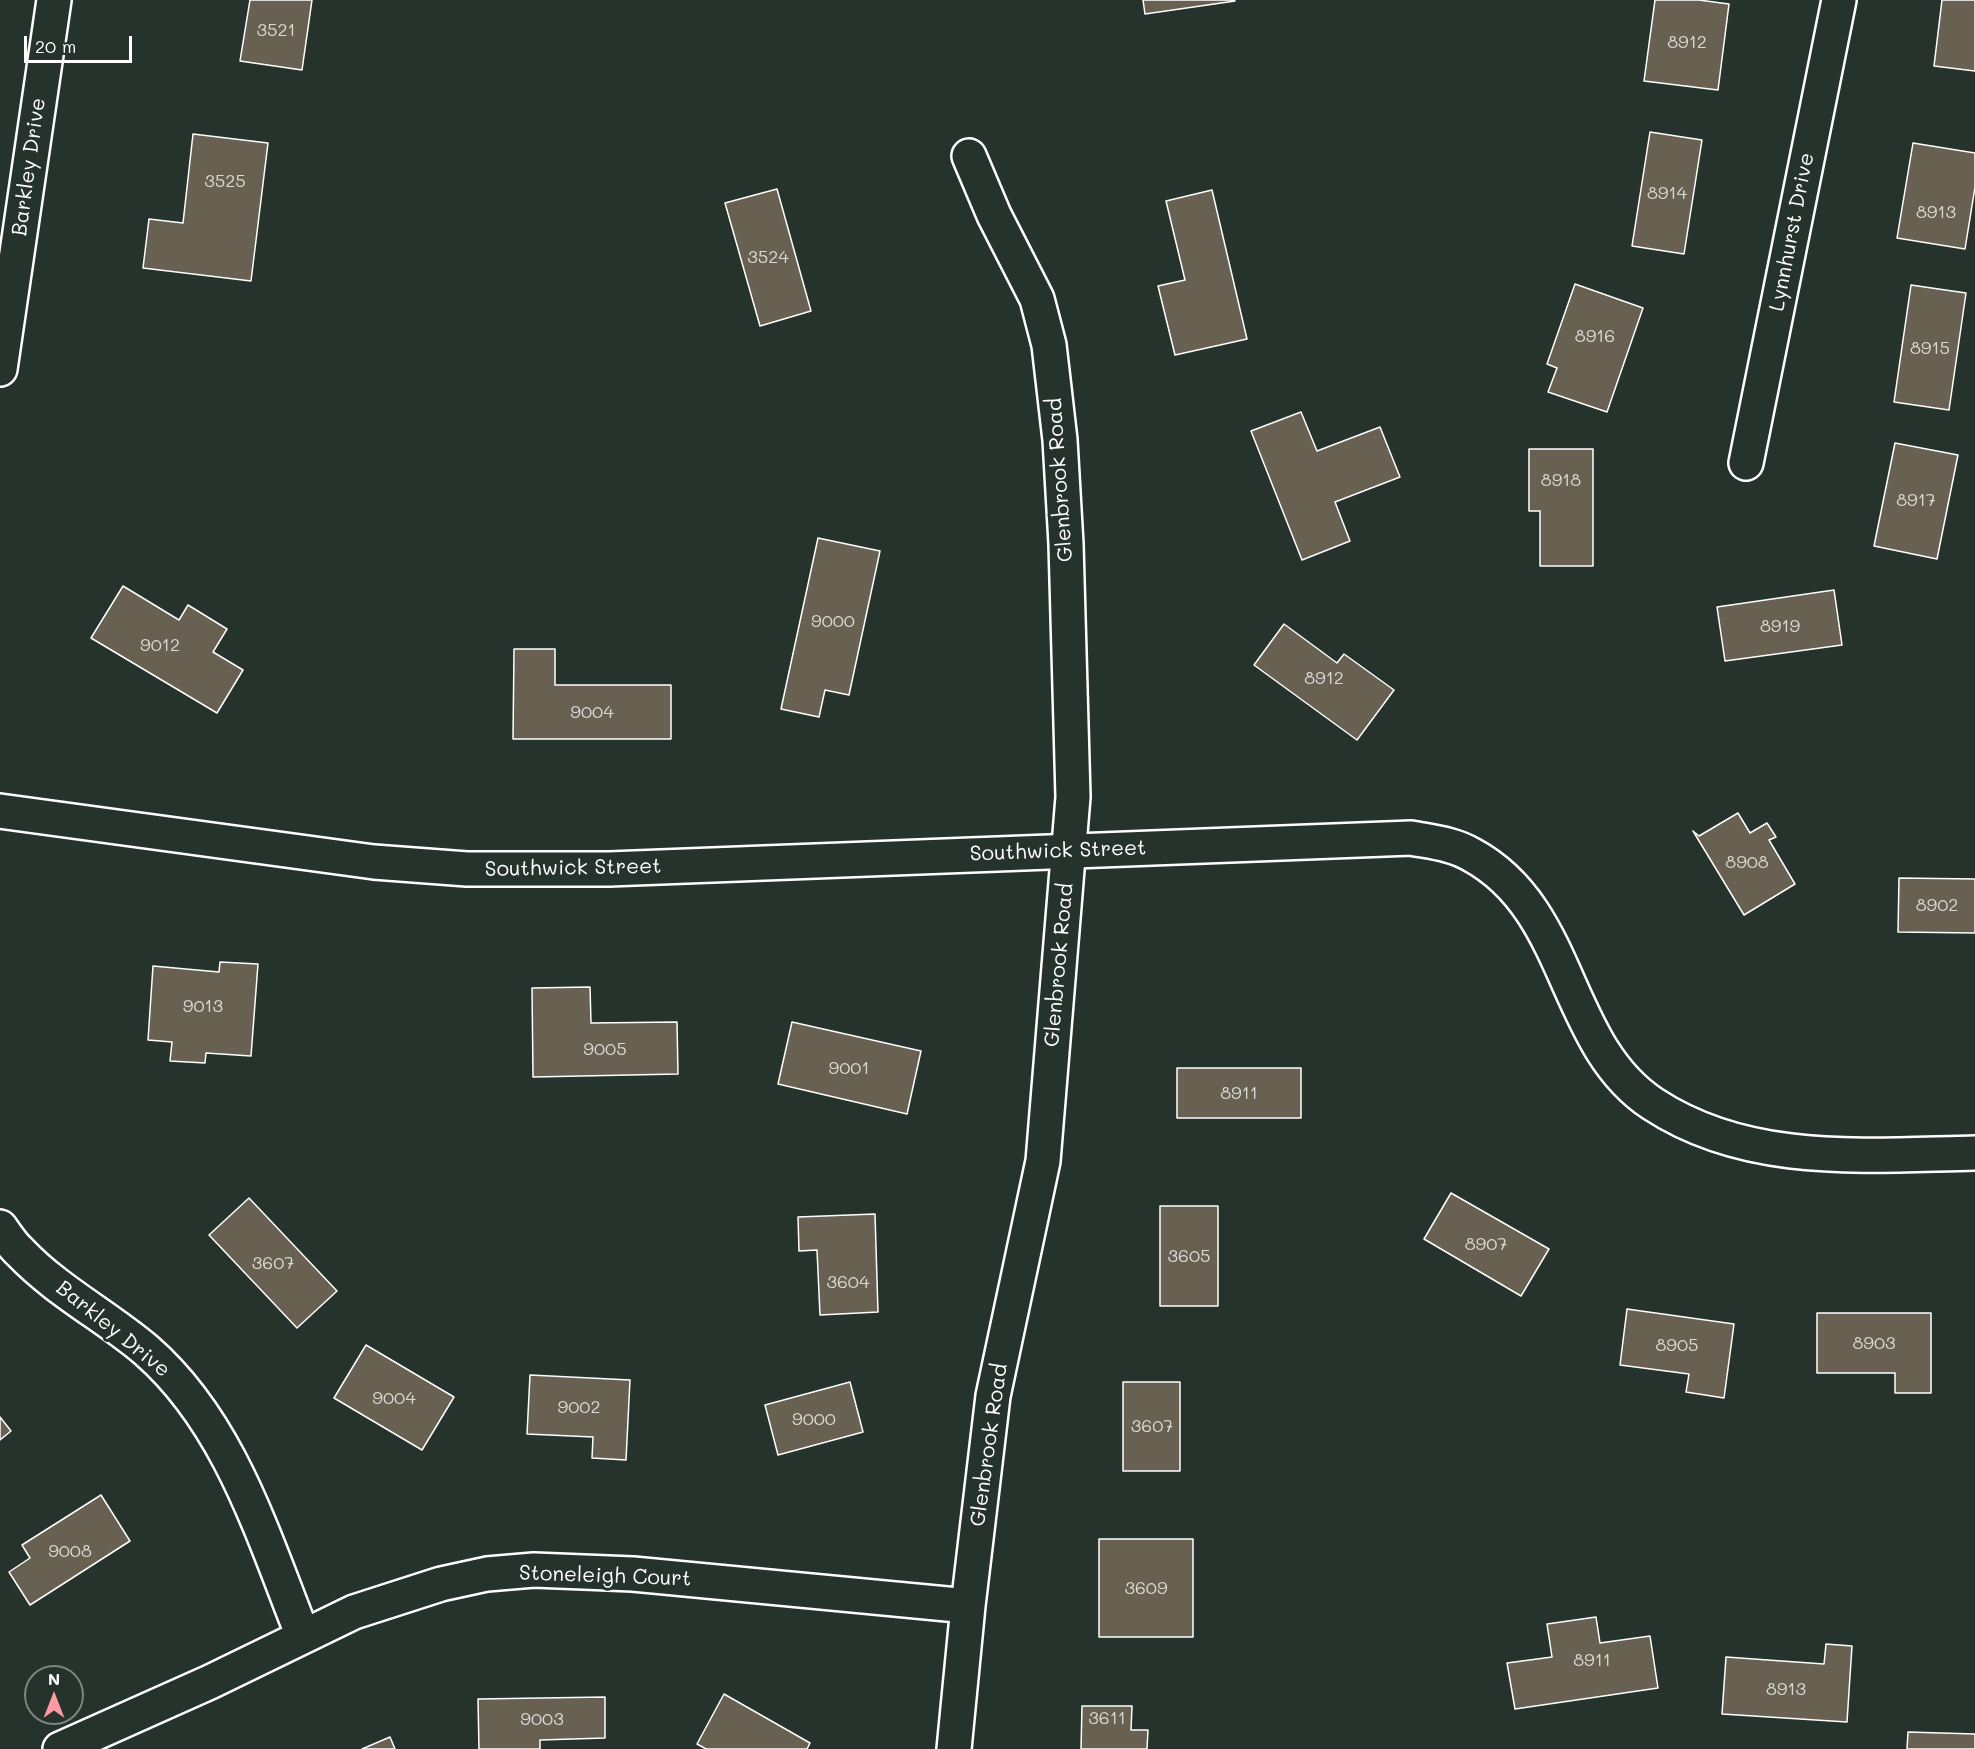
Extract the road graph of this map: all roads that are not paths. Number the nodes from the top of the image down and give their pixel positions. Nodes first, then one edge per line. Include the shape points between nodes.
1 (54, 0) edge
2 (1839, 0) edge
3 (969, 156) dead end
4 (0, 369) edge
5 (1746, 463) dead end
6 (0, 811) edge
7 (1068, 850) junction
8 (1975, 1153) edge
9 (0, 1227) edge
10 (968, 1606) junction
11 (303, 1636) junction
12 (60, 1749) edge
13 (954, 1749) edge

1 - 4 street, Barkley Drive
2 - 5 street, Lynnhurst Drive
3 - 7 street, Glenbrook Road via 1037,299 1049,345 1066,544 1073,796
6 - 7 street, Southwick Street via 374,862 467,869 609,869
7 - 8 street, Southwick Street via 1411,838 1442,843 1472,854 1507,878 1536,915 1597,1043 1623,1077 1652,1103 1714,1135 1793,1153
7 - 10 street, Glenbrook Road via 1043,1161 993,1396
9 - 11 street, Barkley Drive via 55,1284 146,1350 196,1406 222,1446 249,1500
10 - 11 street, Stoneleigh Court via 633,1574 534,1570 487,1574 441,1584 354,1612
10 - 13 street, Glenbrook Road
11 - 12 street, Stoneleigh Court

